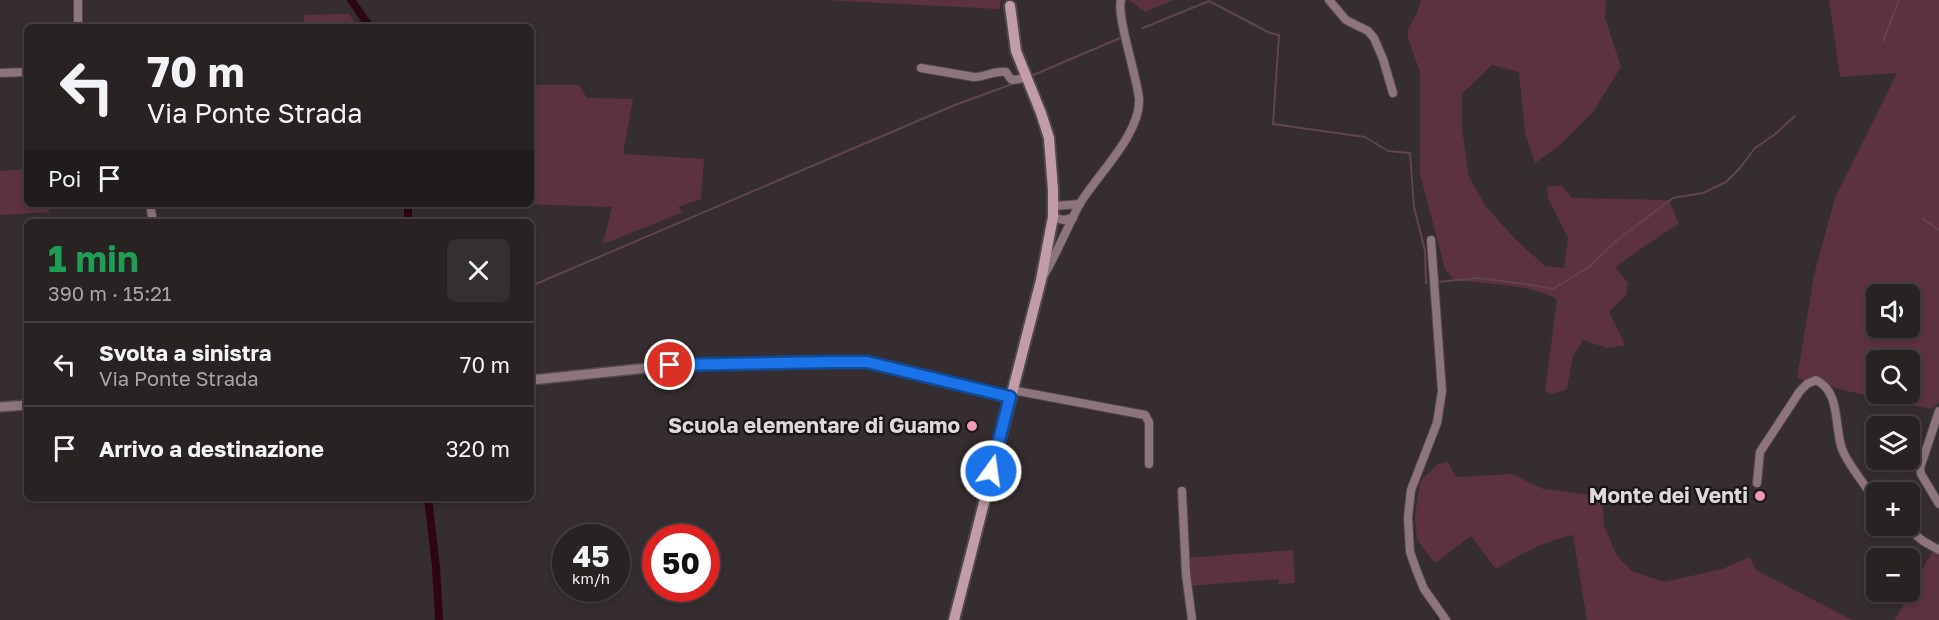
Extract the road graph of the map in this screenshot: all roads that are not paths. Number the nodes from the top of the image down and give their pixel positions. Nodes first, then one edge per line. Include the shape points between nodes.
1 (78, 0) edge
2 (1121, 0) edge
3 (1329, 0) edge
4 (1010, 3) edge
5 (78, 24) edge
6 (921, 68) dead end
7 (24, 72) edge
8 (0, 73) edge
9 (1012, 77) junction
10 (1393, 93) dead end
11 (1048, 149) junction
12 (1080, 204) junction
13 (1053, 206) junction
14 (1053, 218) junction
15 (1073, 218) junction
16 (1431, 240) dead end
17 (1041, 279) junction
18 (534, 380) edge
19 (1011, 394) junction
20 (24, 405) edge
21 (0, 407) edge
22 (1939, 411) edge
23 (1149, 464) dead end
24 (1757, 483) dead end
25 (1866, 486) edge
26 (1182, 491) dead end
27 (1939, 504) edge
28 (1917, 536) edge
29 (1939, 550) edge
30 (957, 619) edge
31 (1192, 620) edge
32 (1446, 620) edge

1 - 5 street
2 - 12 street via 1138,111 1130,133
3 - 10 street via 1346,20 1368,30 1374,38
4 - 9 main road via 1006,21
4 - 11 main road via 1016,51 1045,125
6 - 9 street via 974,77 1006,72
7 - 8 street
9 - 11 main road
11 - 13 main road
12 - 13 street
12 - 15 street
13 - 14 main road
14 - 15 street
14 - 17 main road
15 - 17 street
16 - 32 street via 1442,391 1437,423 1410,490 1408,517 1410,552 1416,569 1424,589
17 - 19 main road
18 - 19 street via 676,365 844,361 867,362
19 - 23 street via 1144,416 1149,422
19 - 30 main road
20 - 21 street
22 - 27 street via 1920,468
24 - 25 street via 1760,452 1800,391 1816,380 1825,384 1835,404 1843,451
26 - 31 street
28 - 29 street

